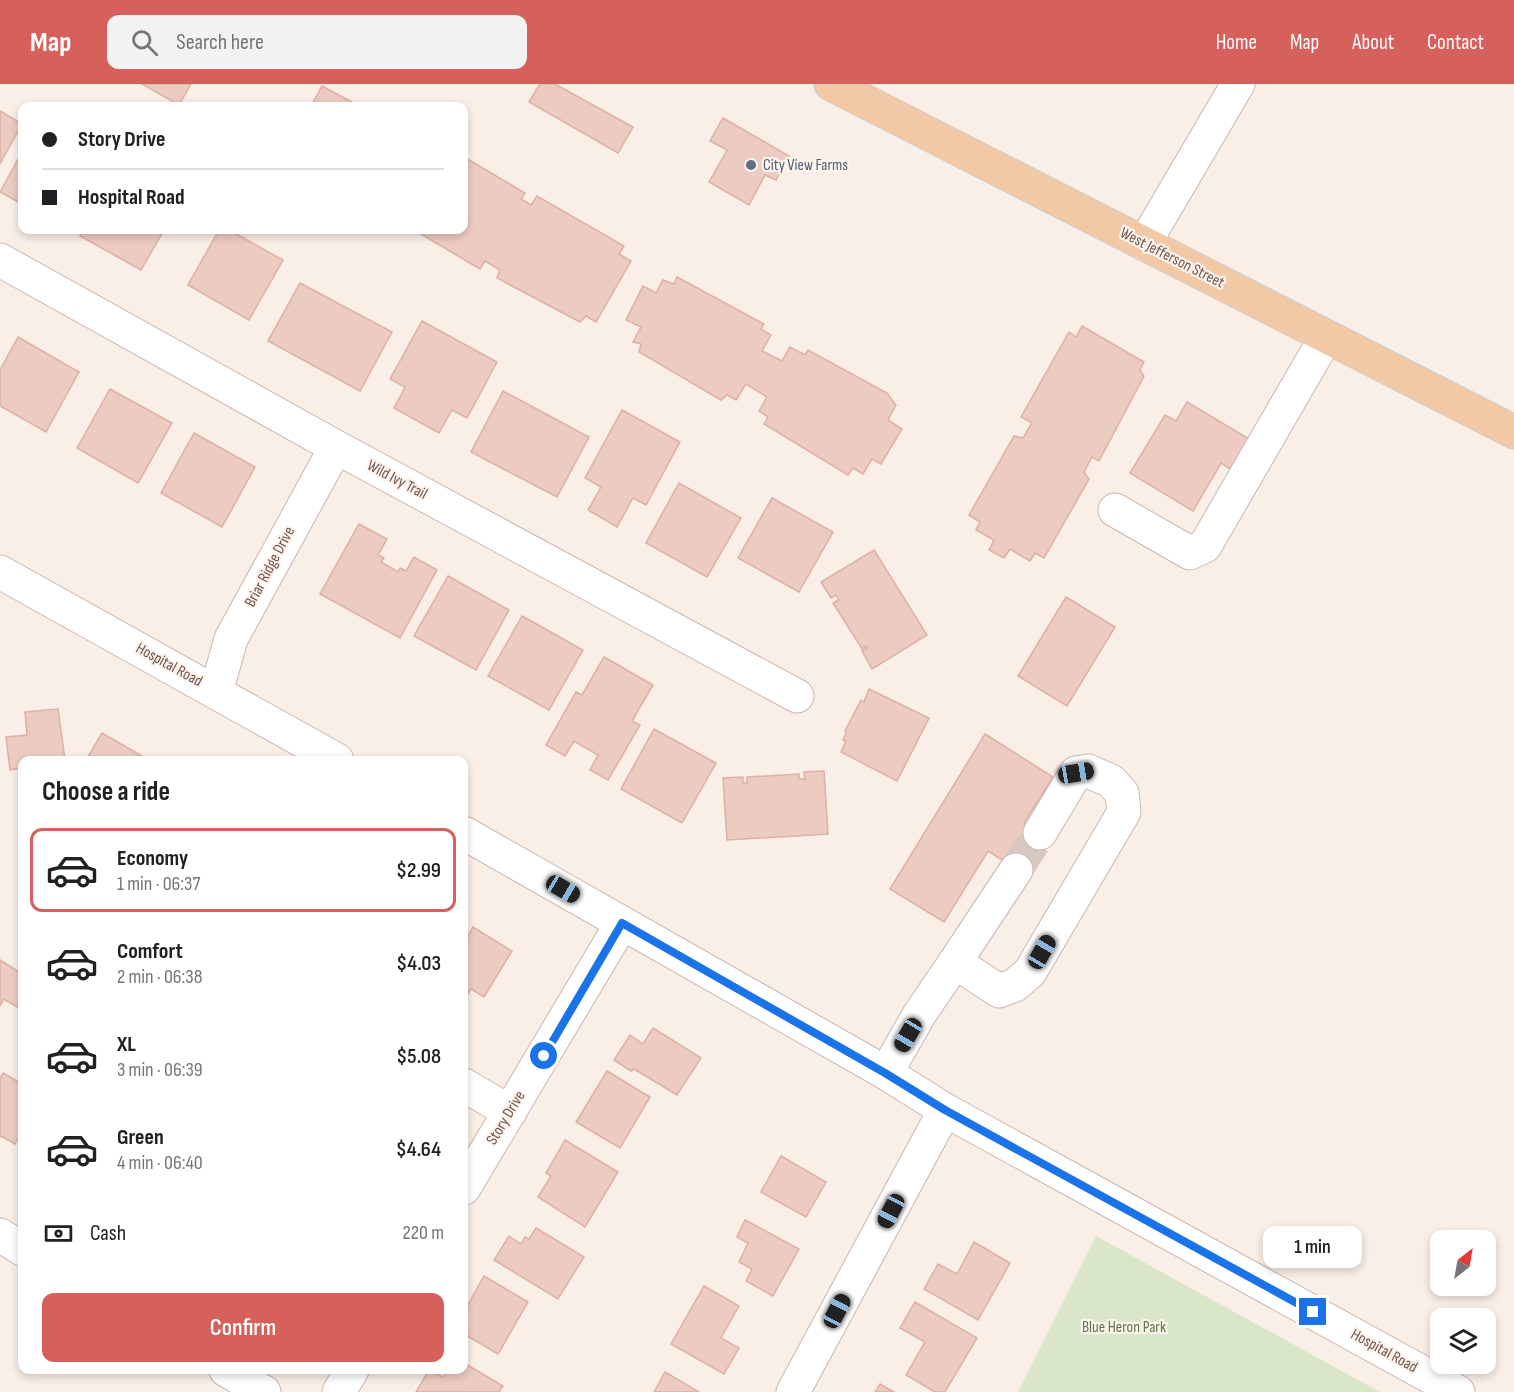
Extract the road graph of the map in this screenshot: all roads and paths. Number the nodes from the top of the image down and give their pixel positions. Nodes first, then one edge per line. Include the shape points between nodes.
1 (831, 84) edge
2 (1238, 84) edge
3 (1144, 244) junction
4 (0, 260) edge
5 (1326, 337) junction
6 (1514, 432) edge
7 (336, 447) junction
8 (1115, 510) dead end
9 (0, 572) edge
10 (216, 692) junction
11 (797, 696) dead end
12 (330, 756) edge
13 (1040, 833) tunnel mouth
14 (468, 835) edge
15 (1016, 870) tunnel mouth
16 (622, 923) junction
17 (955, 962) junction
18 (885, 1073) junction
19 (468, 1087) edge
20 (945, 1110) junction
21 (510, 1112) junction
22 (468, 1181) edge
23 (0, 1235) edge
24 (18, 1246) edge
25 (233, 1374) edge
26 (350, 1374) edge
27 (264, 1392) edge
28 (339, 1392) edge
29 (793, 1392) edge
30 (1458, 1392) edge

1 - 3 main road, West Jefferson Street
2 - 3 street
3 - 5 main road, West Jefferson Street
4 - 7 street, Wild Ivy Trail
5 - 6 main road, West Jefferson Street
5 - 8 street via 1205,546 1190,553
7 - 10 street, Briar Ridge Drive via 231,639
7 - 11 street, Wild Ivy Trail
9 - 10 street, Hospital Road
10 - 12 street, Hospital Road
13 - 17 street via 1076,773 1088,771 1111,782 1122,793 1124,812 1030,972 1016,985 999,990
14 - 16 street, Hospital Road
15 - 17 street
16 - 18 street, Hospital Road
16 - 21 street, Story Drive
17 - 18 street
18 - 20 street, Hospital Road
19 - 21 street
20 - 29 street
20 - 30 street, Hospital Road
21 - 22 street, Story Drive
23 - 24 street
25 - 27 street
26 - 28 street

